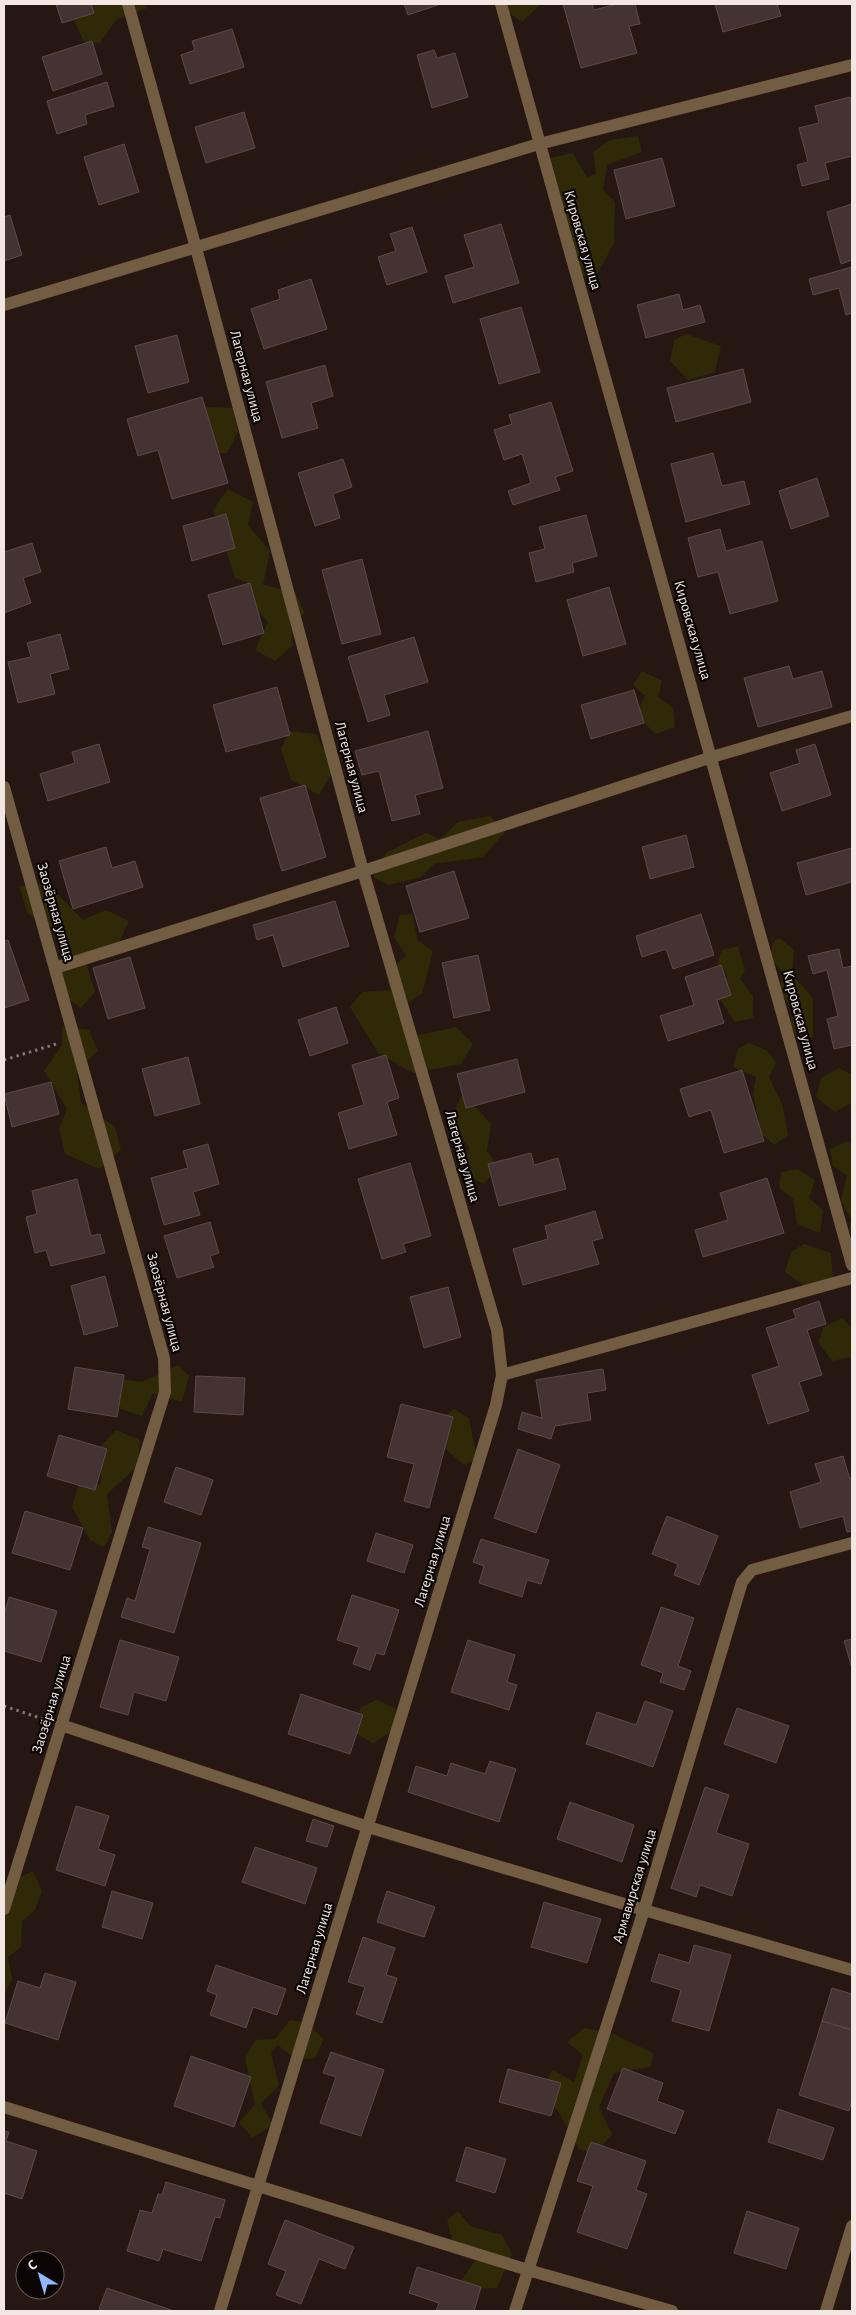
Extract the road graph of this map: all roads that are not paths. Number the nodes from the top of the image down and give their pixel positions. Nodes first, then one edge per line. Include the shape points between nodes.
1 (128, 4) edge
2 (501, 4) edge
3 (852, 65) edge
4 (539, 144) junction
5 (196, 248) junction
6 (4, 306) edge
7 (852, 716) edge
8 (712, 757) junction
9 (4, 787) edge
10 (363, 871) junction
11 (55, 968) junction
12 (852, 1265) edge
13 (852, 1278) edge
14 (502, 1375) junction
15 (852, 1543) edge
16 (61, 1725) junction
17 (368, 1827) junction
18 (4, 1909) edge
19 (644, 1910) junction
20 (852, 1970) edge
21 (4, 2107) edge
22 (258, 2187) junction
23 (852, 2226) edge
24 (528, 2270) junction
25 (220, 2311) edge
26 (515, 2311) edge
27 (672, 2311) edge
28 (826, 2311) edge

1 - 5 street, Лагерная улица
2 - 4 street, Кировская улица
3 - 4 street
4 - 5 street
4 - 8 street, Кировская улица
5 - 6 street
5 - 10 street, Лагерная улица
7 - 8 street
8 - 10 street
8 - 12 street, Кировская улица
9 - 11 street, Заозёрная улица
10 - 11 street
10 - 14 street, Лагерная улица via 497,1330
11 - 16 street, Заозёрная улица via 164,1358 165,1392
13 - 14 street
14 - 17 street, Лагерная улица via 496,1405
15 - 19 street, Армавирская улица via 752,1570 742,1582
16 - 17 street
16 - 18 street, Заозёрная улица
17 - 19 street
17 - 22 street, Лагерная улица
19 - 20 street
19 - 24 street, Армавирская улица
21 - 22 street
22 - 24 street
22 - 25 street, Лагерная улица
23 - 28 street
24 - 26 street, Армавирская улица
24 - 27 street

